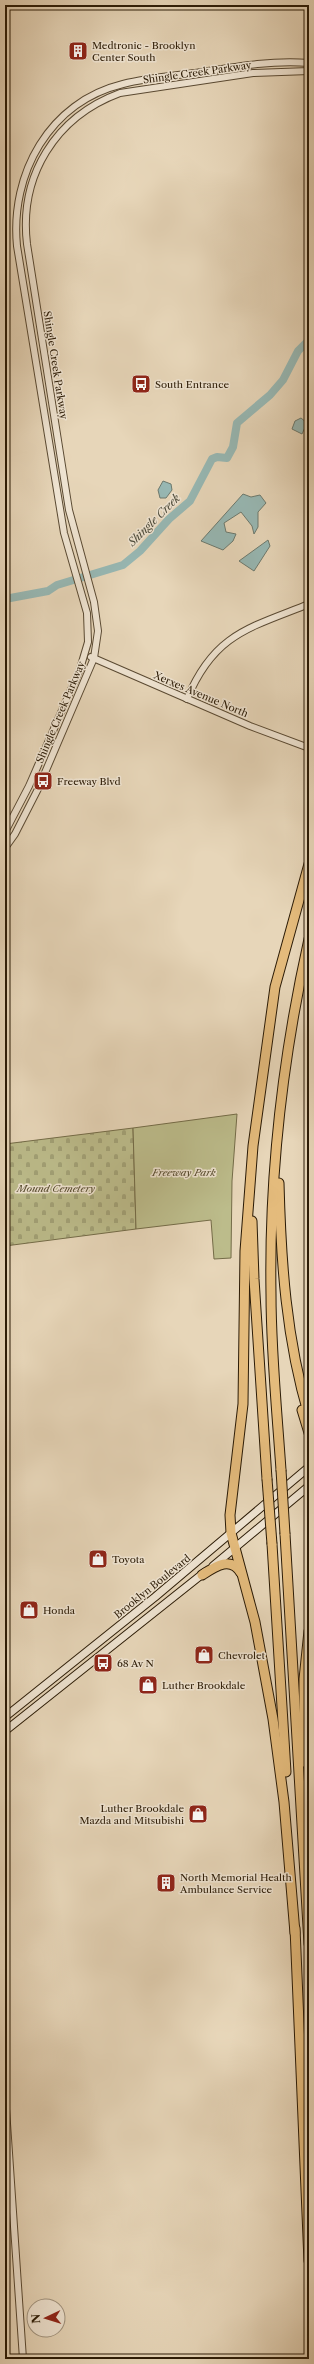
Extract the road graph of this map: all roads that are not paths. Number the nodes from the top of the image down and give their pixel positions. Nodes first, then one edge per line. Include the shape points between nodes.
1 (309, 63) edge
2 (309, 71) edge
3 (18, 197) junction
4 (28, 200) junction
5 (309, 604) edge
6 (86, 654) junction
7 (94, 658) junction
8 (187, 699) junction
9 (309, 748) edge
10 (5, 832) edge
11 (5, 848) edge
12 (309, 864) edge
13 (309, 939) edge
14 (257, 1110) junction
15 (279, 1124) junction
16 (286, 1305) junction
17 (308, 1411) edge
18 (309, 1433) edge
19 (309, 1467) edge
20 (309, 1486) edge
21 (231, 1533) junction
22 (235, 1548) junction
23 (202, 1575) junction
24 (244, 1577) junction
25 (309, 1631) edge
26 (28, 1698) junction
27 (5, 1711) edge
28 (5, 1717) edge
29 (5, 1731) edge
30 (301, 1789) junction
31 (295, 1933) junction
32 (309, 1944) edge
33 (5, 2094) edge
34 (309, 2261) edge
35 (23, 2359) edge

1 - 3 street, Shingle Creek Parkway via 251,64 122,84 100,92 76,106 45,137 28,168
2 - 4 street, Shingle Creek Parkway via 253,73 120,93 106,98 79,116 48,148 32,179
3 - 4 street
3 - 6 street, Shingle Creek Parkway via 15,228 17,246 61,515 87,613 89,630
4 - 7 street, Shingle Creek Parkway via 25,226 30,267 69,510 90,587 98,631
5 - 8 street via 242,631 226,641 201,669
6 - 7 street, Xerxes Avenue North
6 - 10 street, Shingle Creek Parkway via 29,786
7 - 8 street, Xerxes Avenue North
7 - 11 street, Shingle Creek Parkway via 38,789
8 - 9 street, Xerxes Avenue North
12 - 14 highway via 275,987
13 - 15 highway via 289,1041
14 - 21 highway via 248,1192 245,1251 243,1404 231,1499
14 - 31 highway, bridge via 252,1240
15 - 16 highway via 280,1234
15 - 30 highway, bridge via 272,1214 271,1294
16 - 17 highway via 294,1359
16 - 18 highway via 284,1320 288,1357
19 - 21 main road, Brooklyn Boulevard
20 - 22 main road
21 - 22 highway
21 - 26 main road, Brooklyn Boulevard
22 - 23 main road
22 - 24 highway
23 - 24 highway via 214,1567 227,1563 237,1567
23 - 29 main road
24 - 31 highway via 273,1719 285,1808
25 - 30 highway via 304,1679 304,1763
26 - 27 main road
26 - 28 main road, Brooklyn Boulevard
30 - 32 highway
31 - 34 highway
33 - 35 street

